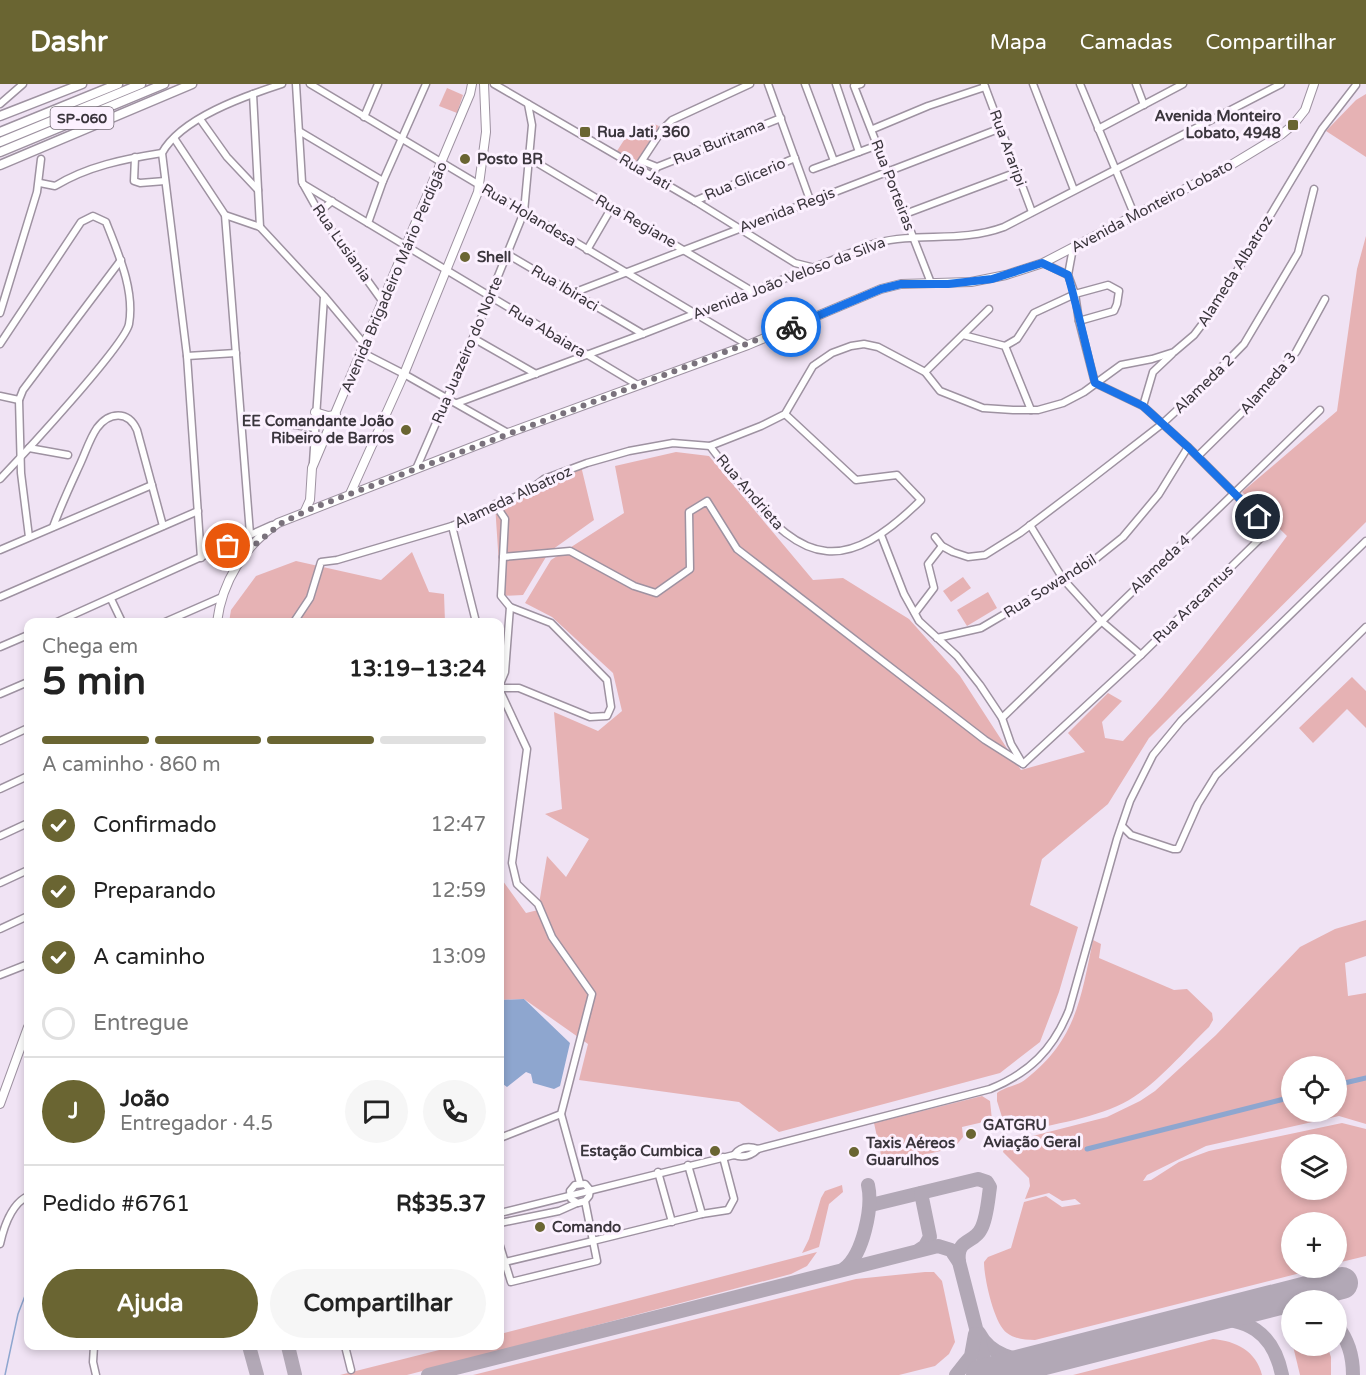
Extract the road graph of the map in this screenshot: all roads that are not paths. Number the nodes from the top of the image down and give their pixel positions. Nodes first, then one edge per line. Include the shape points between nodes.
1 (23, 84) edge
2 (82, 84) edge
3 (118, 84) edge
4 (141, 84) edge
5 (164, 84) edge
6 (192, 84) edge
7 (282, 84) edge
8 (296, 84) edge
9 (310, 84) edge
10 (378, 84) edge
11 (426, 84) edge
12 (472, 84) edge
13 (484, 84) edge
14 (494, 84) edge
15 (750, 84) edge
16 (768, 84) edge
17 (805, 84) edge
18 (836, 84) edge
19 (1033, 84) edge
20 (1080, 84) edge
21 (1136, 84) edge
22 (1183, 84) edge
23 (1281, 84) edge
24 (1314, 84) edge
25 (857, 85) edge
26 (985, 85) edge
27 (1356, 85) edge
28 (253, 94) junction
29 (0, 104) edge
30 (528, 104) junction
31 (1144, 105) junction
32 (547, 114) junction
33 (1, 115) edge
34 (364, 117) junction
35 (781, 118) junction
36 (200, 119) junction
37 (532, 125) junction
38 (1000, 128) junction
39 (873, 129) junction
40 (1098, 129) junction
41 (299, 131) junction
42 (0, 132) edge
43 (69, 135) junction
44 (174, 138) junction
45 (402, 139) junction
46 (0, 142) edge
47 (879, 145) junction
48 (649, 150) junction
49 (0, 152) edge
50 (859, 152) junction
51 (162, 153) junction
52 (0, 157) edge
53 (135, 157) junction
54 (529, 158) junction
55 (795, 158) junction
56 (41, 159) dead end
57 (642, 161) junction
58 (834, 161) junction
59 (442, 162) junction
60 (0, 165) edge
61 (655, 166) junction
62 (637, 168) junction
63 (813, 169) dead end
64 (1114, 170) junction
65 (888, 171) junction
66 (1017, 172) junction
67 (651, 176) junction
68 (165, 181) junction
69 (383, 181) junction
70 (40, 183) junction
71 (303, 184) junction
72 (480, 186) junction
73 (1314, 189) dead end
74 (259, 190) junction
75 (1074, 190) junction
76 (810, 200) junction
77 (332, 201) junction
78 (695, 201) junction
79 (612, 207) junction
80 (524, 212) junction
81 (1032, 212) junction
82 (905, 214) junction
83 (1134, 214) junction
84 (225, 215) junction
85 (321, 216) junction
86 (368, 223) junction
87 (260, 227) junction
88 (739, 228) junction
89 (913, 237) junction
90 (406, 246) junction
91 (1073, 248) junction
92 (684, 249) junction
93 (587, 250) junction
94 (507, 254) junction
95 (121, 260) junction
96 (795, 263) junction
97 (1042, 263) junction
98 (811, 267) junction
99 (447, 271) junction
100 (626, 273) junction
101 (798, 273) junction
102 (1068, 275) junction
103 (931, 284) junction
104 (742, 285) junction
105 (752, 291) junction
106 (573, 293) junction
107 (1075, 294) junction
108 (742, 295) junction
109 (324, 296) junction
110 (489, 297) junction
111 (1325, 299) dead end
112 (383, 302) junction
113 (681, 303) junction
114 (712, 307) junction
115 (989, 309) dead end
116 (0, 313) edge
117 (698, 313) junction
118 (681, 320) junction
119 (1079, 321) junction
120 (623, 323) junction
121 (714, 323) junction
122 (643, 334) junction
123 (963, 335) junction
124 (473, 338) junction
125 (630, 339) junction
126 (0, 344) edge
127 (748, 345) junction
128 (1005, 346) junction
129 (575, 348) junction
130 (363, 349) junction
131 (1174, 352) junction
132 (236, 353) junction
133 (587, 355) junction
134 (187, 356) junction
135 (577, 359) junction
136 (522, 366) junction
137 (925, 372) junction
138 (404, 374) junction
139 (536, 374) junction
140 (524, 379) junction
141 (1095, 383) junction
142 (636, 384) junction
143 (0, 396) edge
144 (474, 397) junction
145 (447, 398) junction
146 (19, 400) junction
147 (457, 403) junction
148 (1143, 406) junction
149 (1030, 410) junction
150 (1320, 410) dead end
151 (471, 411) junction
152 (315, 412) junction
153 (785, 414) junction
154 (336, 415) junction
155 (283, 423) dead end
156 (1162, 424) junction
157 (314, 428) junction
158 (508, 433) junction
159 (710, 446) junction
160 (1188, 447) junction
161 (29, 448) junction
162 (68, 454) dead end
163 (1198, 456) junction
164 (20, 458) junction
165 (312, 468) junction
166 (416, 469) junction
167 (0, 479) edge
168 (152, 486) junction
169 (350, 494) junction
170 (1234, 494) junction
171 (311, 495) junction
172 (495, 504) junction
173 (321, 505) junction
174 (198, 511) junction
175 (304, 512) junction
176 (281, 523) junction
177 (1030, 525) junction
178 (163, 526) junction
179 (452, 526) junction
180 (53, 527) junction
181 (250, 534) junction
182 (881, 535) junction
183 (29, 537) junction
184 (935, 537) dead end
185 (1366, 539) edge
186 (228, 546) junction
187 (942, 546) junction
188 (0, 549) edge
189 (247, 551) junction
190 (503, 557) junction
191 (201, 558) junction
192 (1063, 579) junction
193 (0, 597) edge
194 (222, 597) junction
195 (111, 599) junction
196 (510, 607) junction
197 (915, 613) junction
198 (66, 618) edge
199 (120, 618) edge
200 (174, 618) edge
201 (219, 618) edge
202 (297, 618) edge
203 (475, 618) edge
204 (1101, 621) junction
205 (1366, 627) edge
206 (24, 637) edge
207 (937, 638) junction
208 (0, 647) edge
209 (1141, 655) junction
210 (504, 677) edge
211 (24, 684) edge
212 (504, 688) edge
213 (0, 694) edge
214 (504, 697) edge
215 (1002, 718) junction
216 (24, 730) edge
217 (0, 741) edge
218 (1023, 764) junction
219 (24, 778) edge
220 (0, 789) edge
221 (24, 825) edge
222 (1122, 826) junction
223 (0, 836) edge
224 (1131, 836) junction
225 (1117, 839) junction
226 (24, 872) edge
227 (0, 883) edge
228 (24, 918) edge
229 (0, 929) edge
230 (24, 966) edge
231 (0, 975) edge
232 (24, 1038) edge
233 (0, 1104) edge
234 (561, 1114) junction
235 (504, 1136) edge
236 (723, 1157) junction
237 (688, 1165) junction
238 (658, 1172) junction
239 (580, 1183) junction
240 (590, 1190) junction
241 (569, 1195) junction
242 (24, 1198) edge
243 (581, 1202) junction
244 (504, 1212) edge
245 (702, 1214) junction
246 (504, 1222) edge
247 (672, 1222) junction
248 (592, 1241) junction
249 (0, 1244) edge
250 (504, 1261) edge
251 (504, 1266) edge
252 (94, 1350) edge
253 (346, 1350) edge
254 (351, 1370) dead end
255 (96, 1375) edge

1 - 29 street
2 - 33 highway, SP-060
3 - 42 highway, SP-060
4 - 46 highway, SP-060
5 - 49 highway, SP-060
6 - 43 highway
7 - 28 street
8 - 41 street
9 - 34 street, Rua Holandesa
10 - 34 street
11 - 45 street
12 - 59 main road, Avenida Brigadeiro Mário Perdigão
13 - 72 main road via 486,132
14 - 30 street, Rua Jati
15 - 48 street via 672,120
16 - 35 street
17 - 58 street
18 - 50 street
19 - 75 street
20 - 40 street
21 - 31 street
22 - 31 street
23 - 64 street, Avenida João Veloso da Silva
24 - 83 main road, Avenida Monteiro Lobato via 1305,110 1282,134 1231,165
25 - 39 street, Rua Porteiras
26 - 38 street, Rua Araripi
26 - 39 street
27 - 131 street, Alameda Albatroz via 1322,129 1216,306 1194,335
28 - 36 street
28 - 74 street
30 - 32 street, Rua Jati
30 - 37 street, Rua Juazeiro do Norte
31 - 40 street
32 - 37 street via 539,113
32 - 62 street, Rua Jati
34 - 45 street, Rua Holandesa
35 - 55 street
35 - 61 street, Rua Buritama
36 - 44 street
36 - 74 street via 226,157
37 - 54 street, Rua Juazeiro do Norte
38 - 65 street, Avenida Regis
38 - 66 street, Rua Araripi
39 - 47 street, Rua Porteiras
40 - 64 street
41 - 69 street
41 - 71 street
43 - 52 highway
43 - 60 highway
44 - 51 street
44 - 84 street
45 - 59 street, Rua Holandesa
45 - 69 street
47 - 50 street
47 - 65 street, Rua Porteiras
48 - 57 street
48 - 61 street
50 - 58 street
51 - 53 street
51 - 68 street
53 - 68 street via 134,181
53 - 70 street via 84,171 55,186
54 - 79 street, Rua Regiane
54 - 80 street, Rua Juazeiro do Norte
55 - 76 street
55 - 78 street, Rua Glicerio
56 - 70 street
57 - 61 street, Rua Buritama
57 - 62 street
58 - 63 street
59 - 72 street, Rua Holandesa
59 - 90 main road, Avenida Brigadeiro Mário Perdigão
61 - 67 street, Rua Buritama
62 - 67 street, Rua Jati
64 - 75 street, Avenida João Veloso da Silva
64 - 83 street
65 - 76 street, Avenida Regis
65 - 82 street, Rua Porteiras
66 - 81 street, Rua Araripi
66 - 82 street
67 - 78 street, Rua Jati
68 - 134 street
69 - 86 street
70 - 116 street
71 - 77 street, Rua Abaiara
71 - 85 street, Rua Lusiania
72 - 80 street, Rua Holandesa
72 - 99 main road
73 - 156 street, Alameda 2 via 1298,253 1244,344
74 - 87 street
75 - 81 street, Avenida João Veloso da Silva
76 - 88 street, Avenida Regis
77 - 85 street
77 - 86 street, Rua Abaiara
78 - 88 street, Rua Jati
79 - 92 street, Rua Regiane
79 - 93 street
80 - 93 street, Rua Holandesa
80 - 94 street, Rua Juazeiro do Norte
81 - 89 street, Avenida João Veloso da Silva via 977,236
82 - 89 street, Rua Porteiras
83 - 91 main road, Avenida Monteiro Lobato
84 - 87 street
84 - 132 street
85 - 112 street, Rua Lusiania
86 - 90 street, Rua Abaiara
87 - 109 street
88 - 92 street, Avenida Regis
88 - 96 street, Rua Jati
89 - 98 street, Avenida João Veloso da Silva via 876,243
89 - 103 street, Rua Porteiras
90 - 99 street, Rua Abaiara
90 - 112 main road, Avenida Brigadeiro Mário Perdigão
91 - 97 main road, Avenida Monteiro Lobato
91 - 102 street
92 - 100 street, Avenida Regis
92 - 104 street, Rua Regiane
93 - 100 street, Rua Holandesa
94 - 106 street, Rua Ibiraci
94 - 110 street, Rua Juazeiro do Norte
95 - 126 street via 106,222 98,217 85,219
95 - 146 street
95 - 161 street via 128,296 127,332
96 - 98 street, Rua Jati
96 - 101 street
97 - 102 street
97 - 103 main road, Avenida Monteiro Lobato via 992,279
98 - 101 street, Avenida João Veloso da Silva
99 - 110 street, Rua Abaiara
99 - 138 main road
100 - 106 street, Avenida Regis
100 - 113 street, Rua Holandesa
101 - 105 street, Avenida João Veloso da Silva
102 - 107 street
103 - 127 main road, Avenida Monteiro Lobato via 881,289
104 - 105 street, Rua Regiane
104 - 108 street
105 - 108 street, Avenida João Veloso da Silva
106 - 120 street, Rua Ibiraci
107 - 119 street
107 - 119 street via 1108,285 1119,291 1114,311
107 - 128 street via 1034,314 1017,339
108 - 114 street, Avenida João Veloso da Silva
109 - 130 street
109 - 152 street
110 - 124 street, Rua Juazeiro do Norte
110 - 129 street, Rua Abaiara
111 - 163 street, Alameda 3 via 1296,352 1266,389
112 - 130 main road, Avenida Brigadeiro Mário Perdigão
113 - 117 street, Rua Holandesa
113 - 118 street
114 - 117 street, Avenida João Veloso da Silva
114 - 121 street
115 - 123 street
117 - 118 street, Avenida João Veloso da Silva
117 - 121 street, Rua Holandesa
118 - 122 street, Avenida João Veloso da Silva
119 - 141 street
120 - 122 street, Rua Ibiraci
120 - 125 street
121 - 127 street, Rua Holandesa
122 - 125 street, Avenida João Veloso da Silva
123 - 128 street
123 - 137 street
124 - 136 street
124 - 145 street, Rua Juazeiro do Norte
125 - 133 street, Avenida João Veloso da Silva
127 - 142 main road, Avenida Monteiro Lobato
128 - 149 street
129 - 133 street, Rua Abaiara
129 - 135 street
130 - 138 street
130 - 154 main road, Avenida Brigadeiro Mário Perdigão
131 - 141 street, Alameda Albatroz via 1121,364
131 - 148 street via 1154,372
132 - 134 street
132 - 181 street
133 - 135 street, Avenida João Veloso da Silva
133 - 142 street, Rua Abaiara
134 - 174 street
135 - 139 street, Avenida João Veloso da Silva
136 - 139 street
136 - 140 street
137 - 149 street, Alameda Albatroz via 940,391 983,408
137 - 153 street, Alameda Albatroz via 878,347 850,346 813,366
138 - 145 street
138 - 169 main road
139 - 140 street, Avenida João Veloso da Silva
140 - 144 street, Avenida João Veloso da Silva
141 - 148 street, Rua Aracantus
141 - 149 street, Alameda Albatroz via 1063,403
142 - 158 main road, Avenida Monteiro Lobato
143 - 146 street
144 - 147 street, Avenida João Veloso da Silva
144 - 151 street
145 - 147 street
145 - 166 street, Rua Juazeiro do Norte
146 - 164 street
147 - 151 street
148 - 156 street, Rua Aracantus
150 - 170 street, Alameda 4
151 - 158 street
152 - 154 main road
152 - 157 street
153 - 159 street, Alameda Albatroz
153 - 182 street, Rua Andrieta via 856,480 897,475 921,500
154 - 165 main road, Avenida Brigadeiro Mário Perdigão
155 - 157 street
156 - 160 street, Rua Aracantus
156 - 177 street, Alameda 2
157 - 165 street
158 - 166 main road, Avenida Monteiro Lobato
159 - 172 street, Alameda Albatroz via 673,443 629,451 544,479 528,491
159 - 182 street, Rua Andrieta via 775,526 795,541 821,551 843,551
160 - 163 street, Rua Aracantus
160 - 192 street, Rua Sowandoil via 1159,494 1123,537
161 - 162 street
161 - 164 street
163 - 170 street, Rua Aracantus
164 - 167 street
164 - 183 street
165 - 171 main road
166 - 169 main road, Avenida Monteiro Lobato
168 - 178 street
168 - 180 street
168 - 180 street via 133,421 127,416 113,415 94,433
169 - 173 main road, Avenida Monteiro Lobato
170 - 204 street, Alameda 4
170 - 209 street, Rua Aracantus via 1270,529
171 - 173 main road
171 - 175 main road
172 - 179 street, Alameda Albatroz
172 - 190 street via 504,519
173 - 175 main road, Avenida Monteiro Lobato
174 - 178 street
174 - 191 street
175 - 176 main road, Avenida Monteiro Lobato
176 - 181 street
176 - 189 main road, Avenida Monteiro Lobato
177 - 187 street, Alameda 2 via 978,558
177 - 192 street
178 - 193 street
179 - 202 street, Alameda Albatroz via 321,562 310,598
179 - 203 street
180 - 183 street
181 - 186 street
182 - 197 street
183 - 188 street
184 - 187 street
185 - 222 street via 1166,737 1140,780
186 - 189 street
186 - 191 street
187 - 197 street via 928,564 934,588
189 - 194 main road, Avenida Monteiro Lobato
190 - 196 street via 501,596
190 - 218 street via 570,551 634,586 656,593 690,569 689,512 707,501 737,549 985,740
191 - 195 street
192 - 204 street
192 - 207 street, Rua Sowandoil via 981,628
194 - 200 street
194 - 201 main road, Avenida Monteiro Lobato
195 - 198 street
195 - 199 street
196 - 210 street
196 - 212 street via 559,630 607,680 611,707 607,716 590,717 519,688
197 - 207 street via 924,628
204 - 209 street
204 - 215 street, Alameda 4
205 - 224 street via 1216,775 1178,849
206 - 208 street
207 - 215 street via 980,685
209 - 218 street, Rua Aracantus
211 - 213 street
214 - 234 street via 527,749 512,863 517,884 538,904 552,937 592,994
215 - 218 street
216 - 217 street
219 - 220 street
221 - 223 street
222 - 224 street
222 - 225 street
224 - 225 street
225 - 236 street via 1069,1011 1053,1043 1029,1069 990,1089 758,1149 738,1150
226 - 227 street
228 - 229 street
230 - 231 street
232 - 233 main road
234 - 235 street
234 - 239 street
236 - 237 street
236 - 245 street via 734,1199 728,1210
237 - 238 street
237 - 245 street
238 - 240 street
238 - 247 street
239 - 240 street
239 - 241 street via 571,1188
240 - 241 street
240 - 243 street
241 - 243 street
241 - 244 street
242 - 249 street via 18,1200
243 - 246 street
243 - 248 street
245 - 247 street
247 - 248 street
248 - 250 street
248 - 251 street via 597,1261 511,1282
252 - 255 street
253 - 254 street

